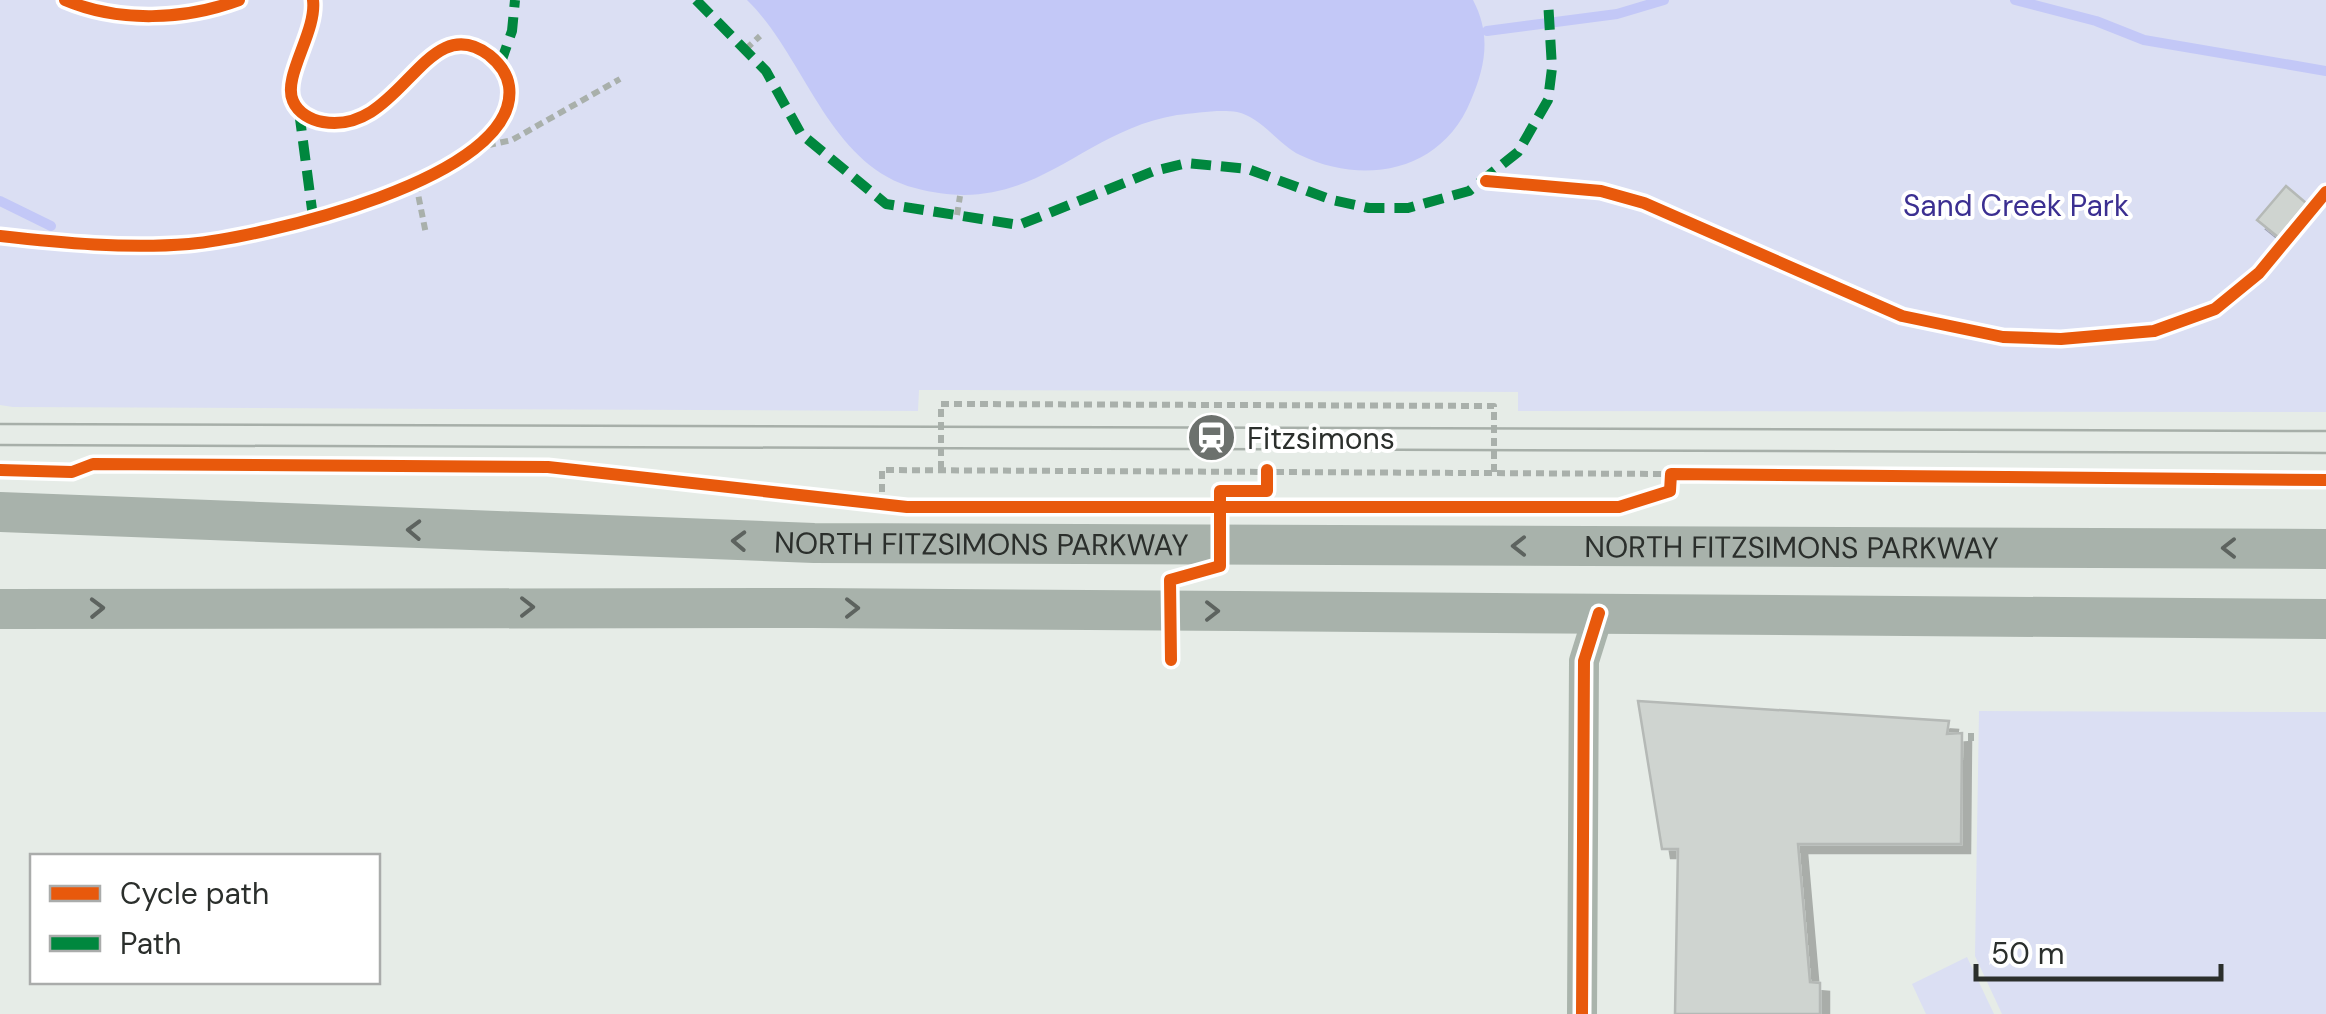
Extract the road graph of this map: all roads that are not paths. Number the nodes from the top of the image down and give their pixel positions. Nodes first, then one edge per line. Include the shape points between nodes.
1 (0, 512) edge
2 (2326, 549) edge
3 (0, 609) edge
4 (1599, 613) junction
5 (2326, 618) edge
6 (1582, 1014) edge

2 -> 1 main road, NORTH FITZSIMONS PARKWAY via 814,544
3 -> 4 main road
4 - 5 main road
4 - 6 street via 1584,662

